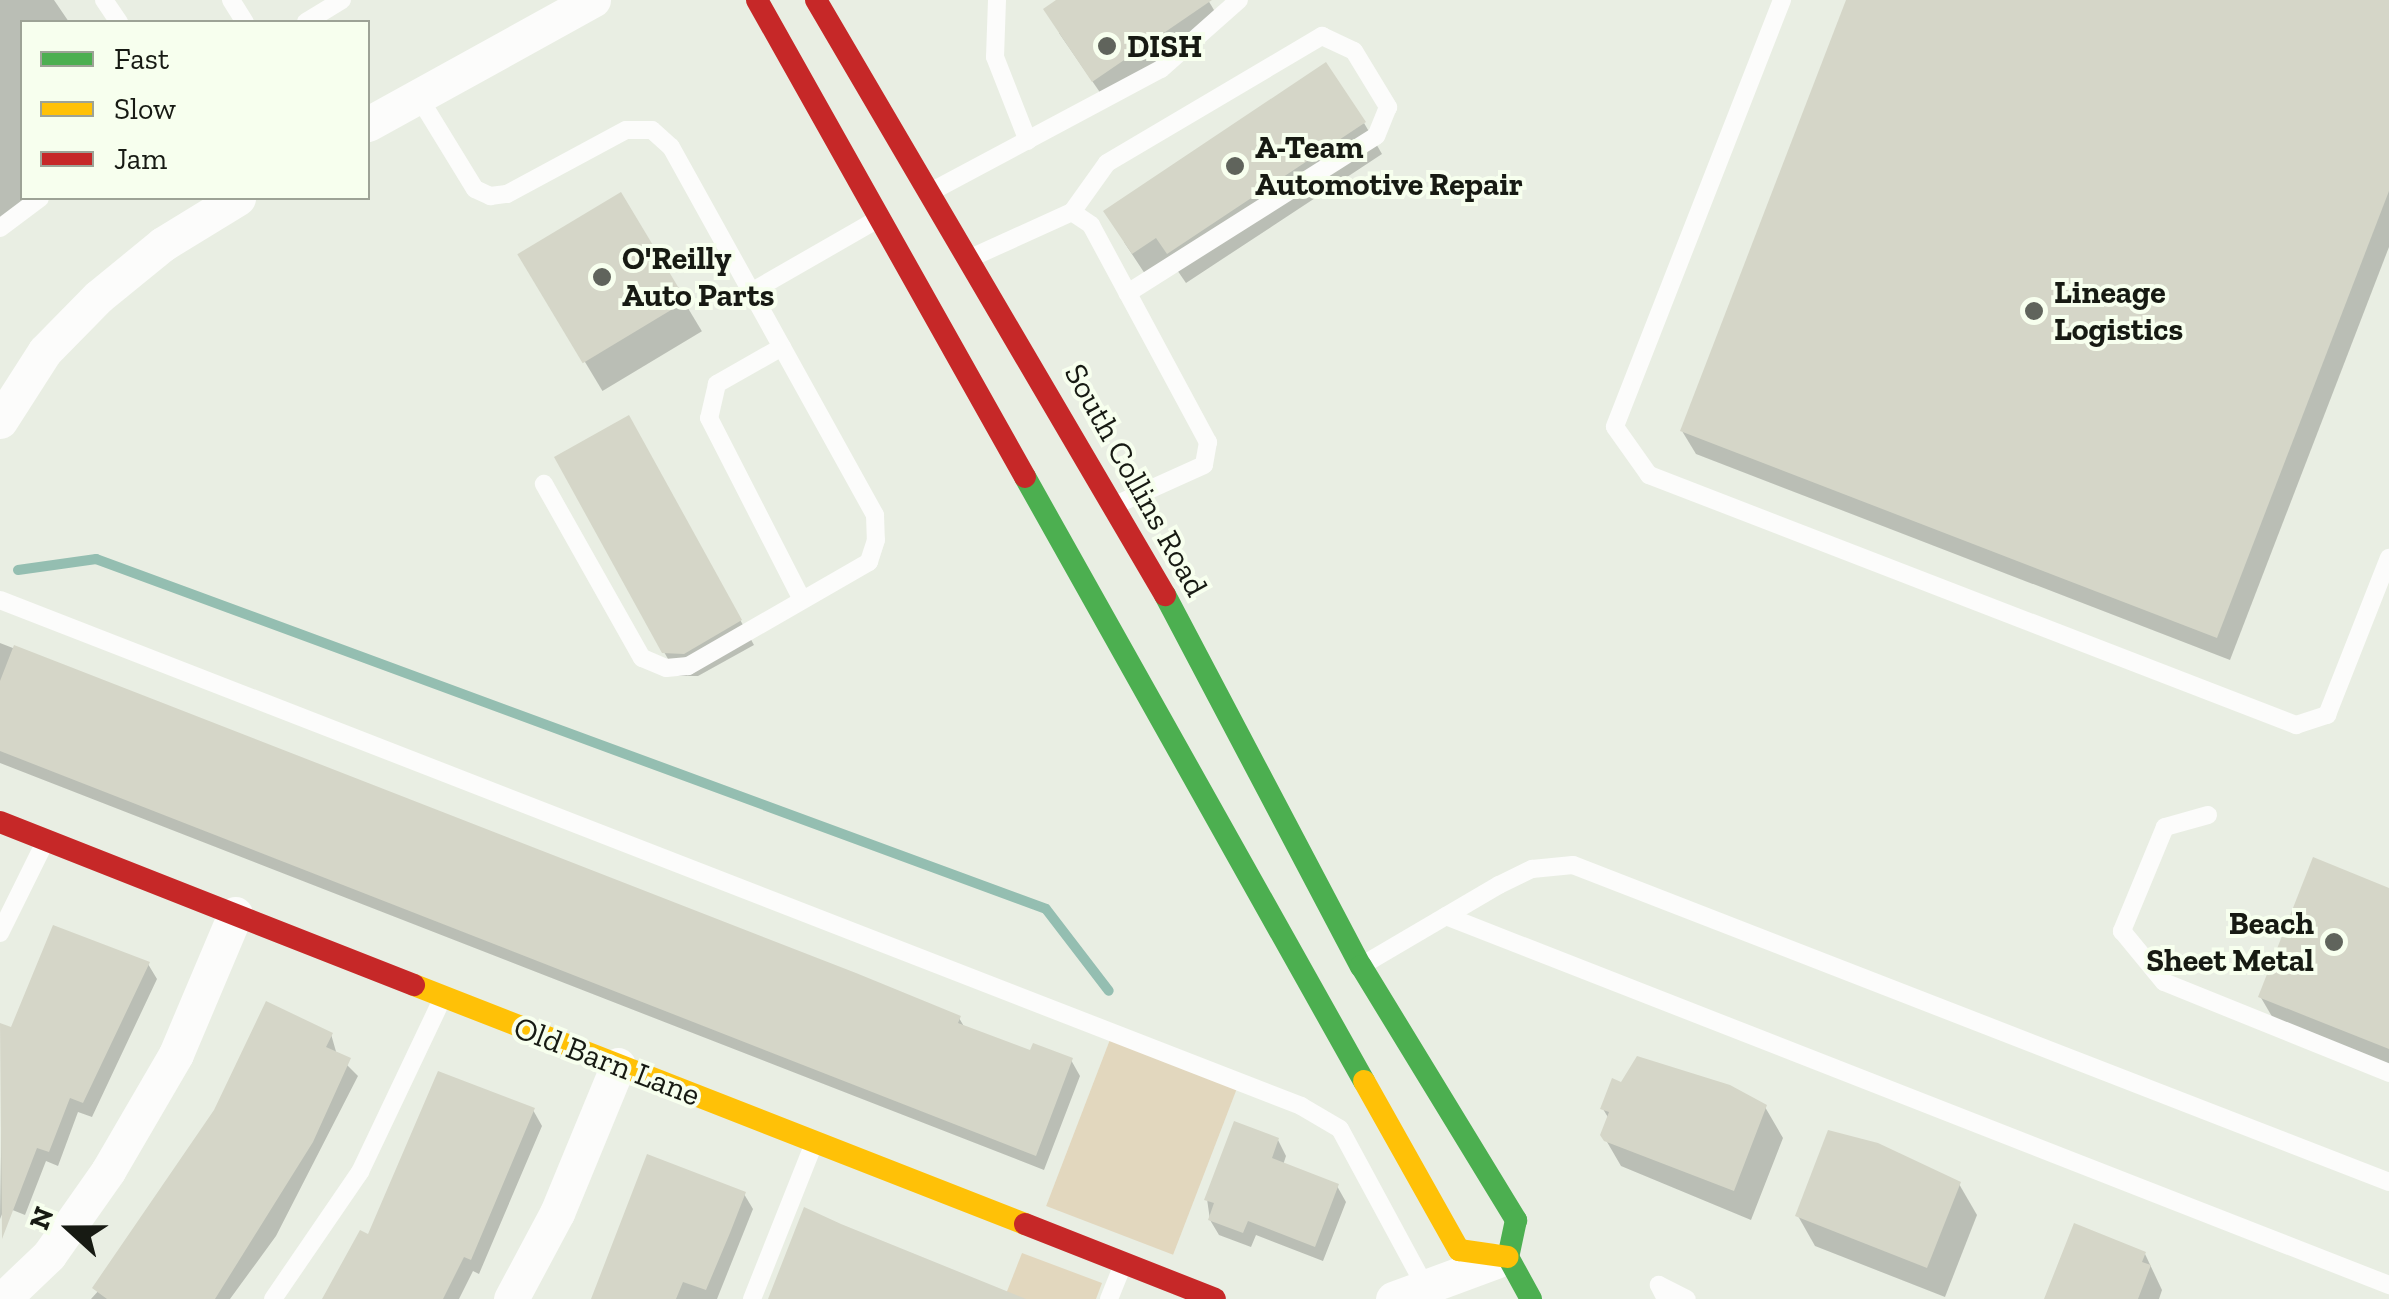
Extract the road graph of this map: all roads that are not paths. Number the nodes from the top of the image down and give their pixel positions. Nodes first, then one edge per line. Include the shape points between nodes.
1 (342, 0) edge
2 (593, 0) edge
3 (757, 0) edge
4 (817, 0) edge
5 (997, 0) edge
6 (1238, 0) edge
7 (1782, 0) edge
8 (309, 20) edge
9 (418, 96) junction
10 (370, 123) edge
11 (1028, 140) junction
12 (931, 192) junction
13 (37, 200) edge
14 (233, 200) edge
15 (1072, 212) junction
16 (880, 218) junction
17 (0, 228) edge
18 (970, 258) junction
19 (750, 292) junction
20 (1128, 293) junction
21 (782, 347) junction
22 (0, 421) edge
23 (544, 484) dead end
24 (1117, 504) junction
25 (2389, 558) edge
26 (0, 600) edge
27 (802, 600) junction
28 (2208, 815) dead end
29 (0, 822) edge
30 (46, 840) junction
31 (235, 914) junction
32 (1446, 916) junction
33 (0, 933) edge
34 (1361, 966) junction
35 (1318, 992) junction
36 (443, 996) junction
37 (618, 1065) junction
38 (2389, 1073) edge
39 (815, 1141) junction
40 (2389, 1182) edge
41 (1508, 1256) junction
42 (1124, 1262) junction
43 (2389, 1285) edge
44 (1417, 1295) edge
45 (3, 1299) edge
46 (273, 1299) edge
47 (511, 1299) edge
48 (752, 1299) edge
49 (1109, 1299) edge
50 (1215, 1299) edge
51 (1531, 1299) edge
52 (1666, 1299) edge
53 (1687, 1299) edge

1 - 8 lane
2 - 9 street
3 - 16 main road
4 - 12 main road, South Collins Road
5 - 11 lane via 995,57
6 - 11 lane via 1161,69
7 - 25 lane via 1615,427 1649,475 2296,725 2327,716
9 - 10 street
9 - 19 lane via 475,188 490,196 508,194 626,130 652,130 671,147
11 - 12 lane
12 - 18 main road, South Collins Road
13 - 17 lane
14 - 22 street via 163,244 98,297 45,352
15 - 18 lane
15 - 20 lane via 1091,225
15 - 20 lane via 1107,163 1322,36 1354,51 1388,107 1376,136
16 - 19 lane
16 - 35 main road
18 - 24 main road, South Collins Road
19 - 21 lane
20 - 24 lane via 1208,442 1204,464
21 - 27 lane via 717,384 709,418
21 - 27 lane via 875,515 869,562
23 - 27 lane via 642,658 688,666
24 - 34 main road, South Collins Road
26 - 44 lane via 1301,1106 1340,1128
28 - 38 lane via 2165,827 2122,930 2164,982
29 - 30 main road, Old Barn Lane
30 - 31 main road, Old Barn Lane
30 - 33 lane
31 - 36 main road, Old Barn Lane
31 - 45 street via 176,1054 108,1170 49,1254
32 - 34 lane
32 - 40 lane via 1532,869 1572,865
32 - 43 lane
34 - 35 main road
34 - 41 main road, South Collins Road via 1516,1220
35 - 41 main road via 1459,1250
36 - 37 main road, Old Barn Lane
36 - 46 lane via 360,1172
37 - 39 main road, Old Barn Lane
37 - 47 street via 557,1213
39 - 42 main road, Old Barn Lane
39 - 48 lane
41 - 44 street
41 - 51 main road
42 - 49 lane
42 - 50 main road, Old Barn Lane
52 - 53 lane via 1659,1286

